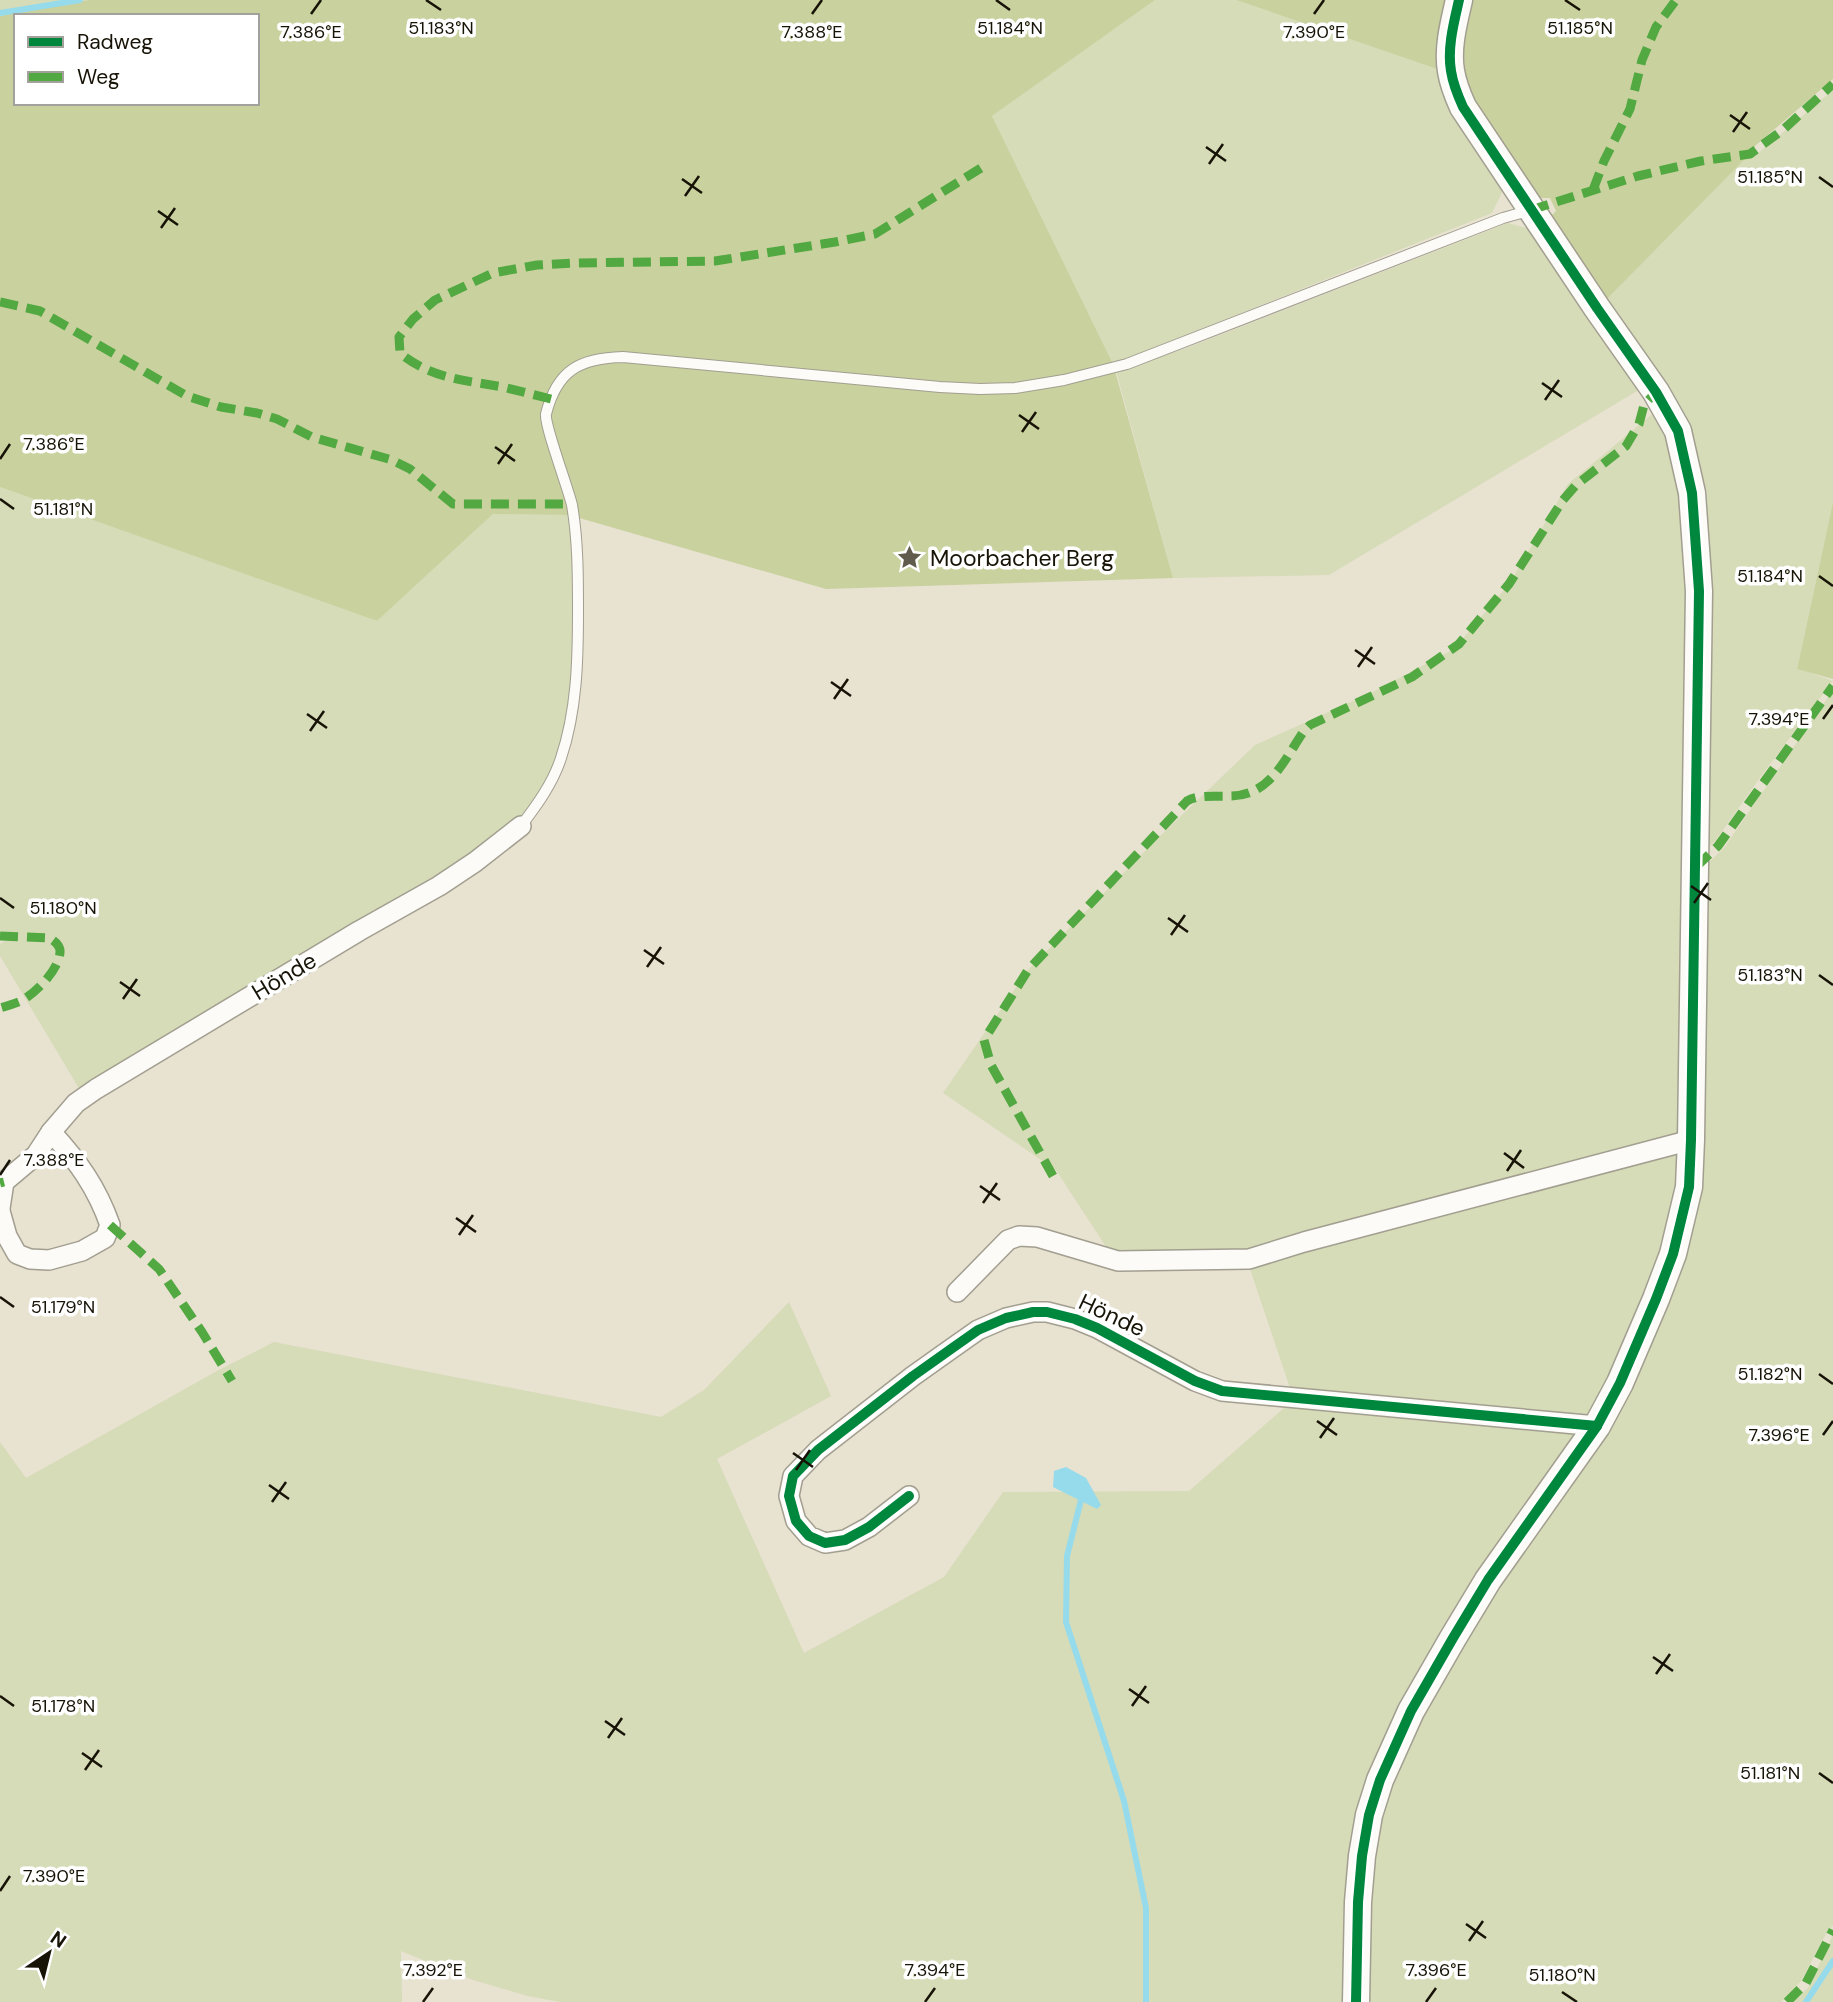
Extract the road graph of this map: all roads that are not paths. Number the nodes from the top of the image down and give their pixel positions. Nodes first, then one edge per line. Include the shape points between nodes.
1 (1459, 0) edge
2 (1531, 210) junction
3 (521, 826) joint
4 (51, 1132) junction
5 (1691, 1140) junction
6 (0, 1210) edge
7 (957, 1292) dead end
8 (1597, 1426) junction
9 (909, 1496) dead end
10 (1356, 2002) edge

1 - 2 street via 1451,44 1454,85 1463,107
2 - 3 lane via 1127,365 1064,380 1014,388 940,387 623,357 579,364 558,382 545,417 572,504 575,535 578,639 573,712 561,760
2 - 5 street via 1656,391 1678,431 1692,492 1699,604
3 - 4 street, Hönde via 439,886 96,1089 76,1103
4 - 6 street, Hönde via 36,1155 4,1182
4 - 6 street, Hönde via 79,1163 104,1206 110,1225 105,1237 82,1251 49,1260 30,1259 17,1254
5 - 7 street via 1249,1259 1118,1261 1019,1236 1008,1240
5 - 8 street via 1689,1188 1673,1254 1629,1363
8 - 9 street, Hönde via 1222,1391 1075,1319 1032,1312 978,1330 913,1376 818,1450 793,1476 789,1496 796,1521 809,1536 825,1543 845,1541
8 - 10 street via 1488,1580 1393,1749 1365,1835

